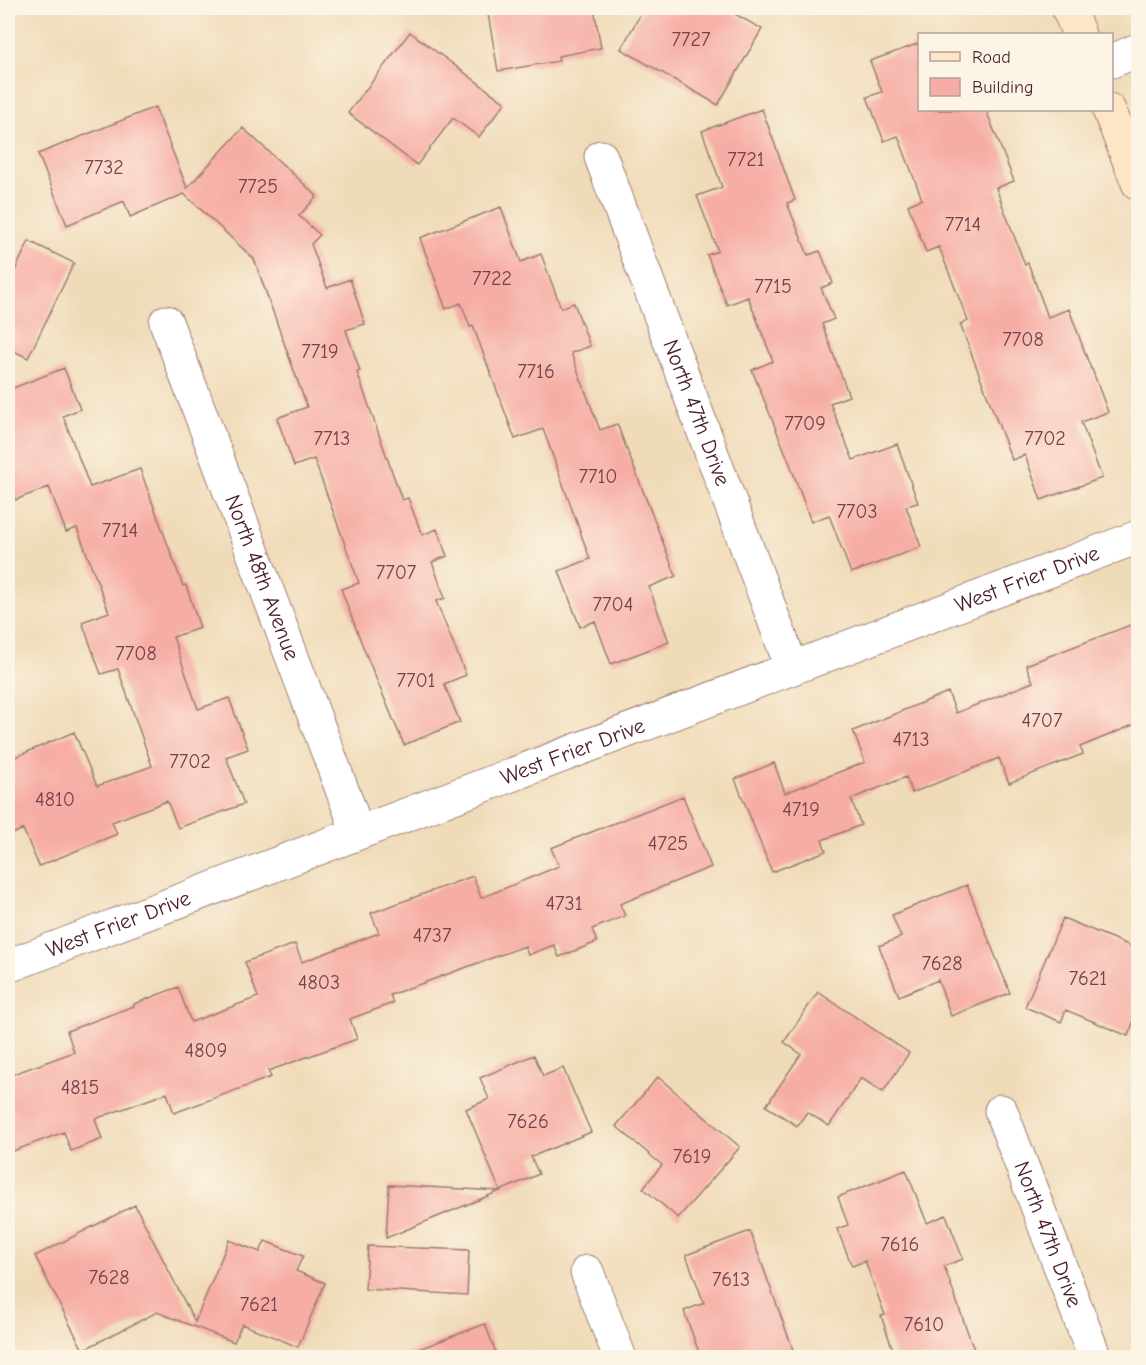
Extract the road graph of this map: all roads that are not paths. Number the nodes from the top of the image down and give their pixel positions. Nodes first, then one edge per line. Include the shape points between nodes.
1 (1068, 8) edge
2 (1079, 33) edge
3 (1138, 50) edge
4 (1113, 61) edge
5 (1109, 111) edge
6 (601, 157) dead end
7 (1138, 183) edge
8 (166, 322) dead end
9 (1138, 537) edge
10 (792, 668) junction
11 (358, 832) junction
12 (8, 966) edge
13 (1001, 1112) dead end
14 (587, 1272) dead end
15 (620, 1358) edge
16 (1095, 1358) edge

1 - 2 street
3 - 4 street
5 - 7 street
6 - 10 street, North 47th Drive
8 - 11 street, North 48th Avenue
9 - 10 street, West Frier Drive
10 - 11 street, West Frier Drive
11 - 12 street, West Frier Drive
13 - 16 street, North 47th Drive
14 - 15 street

